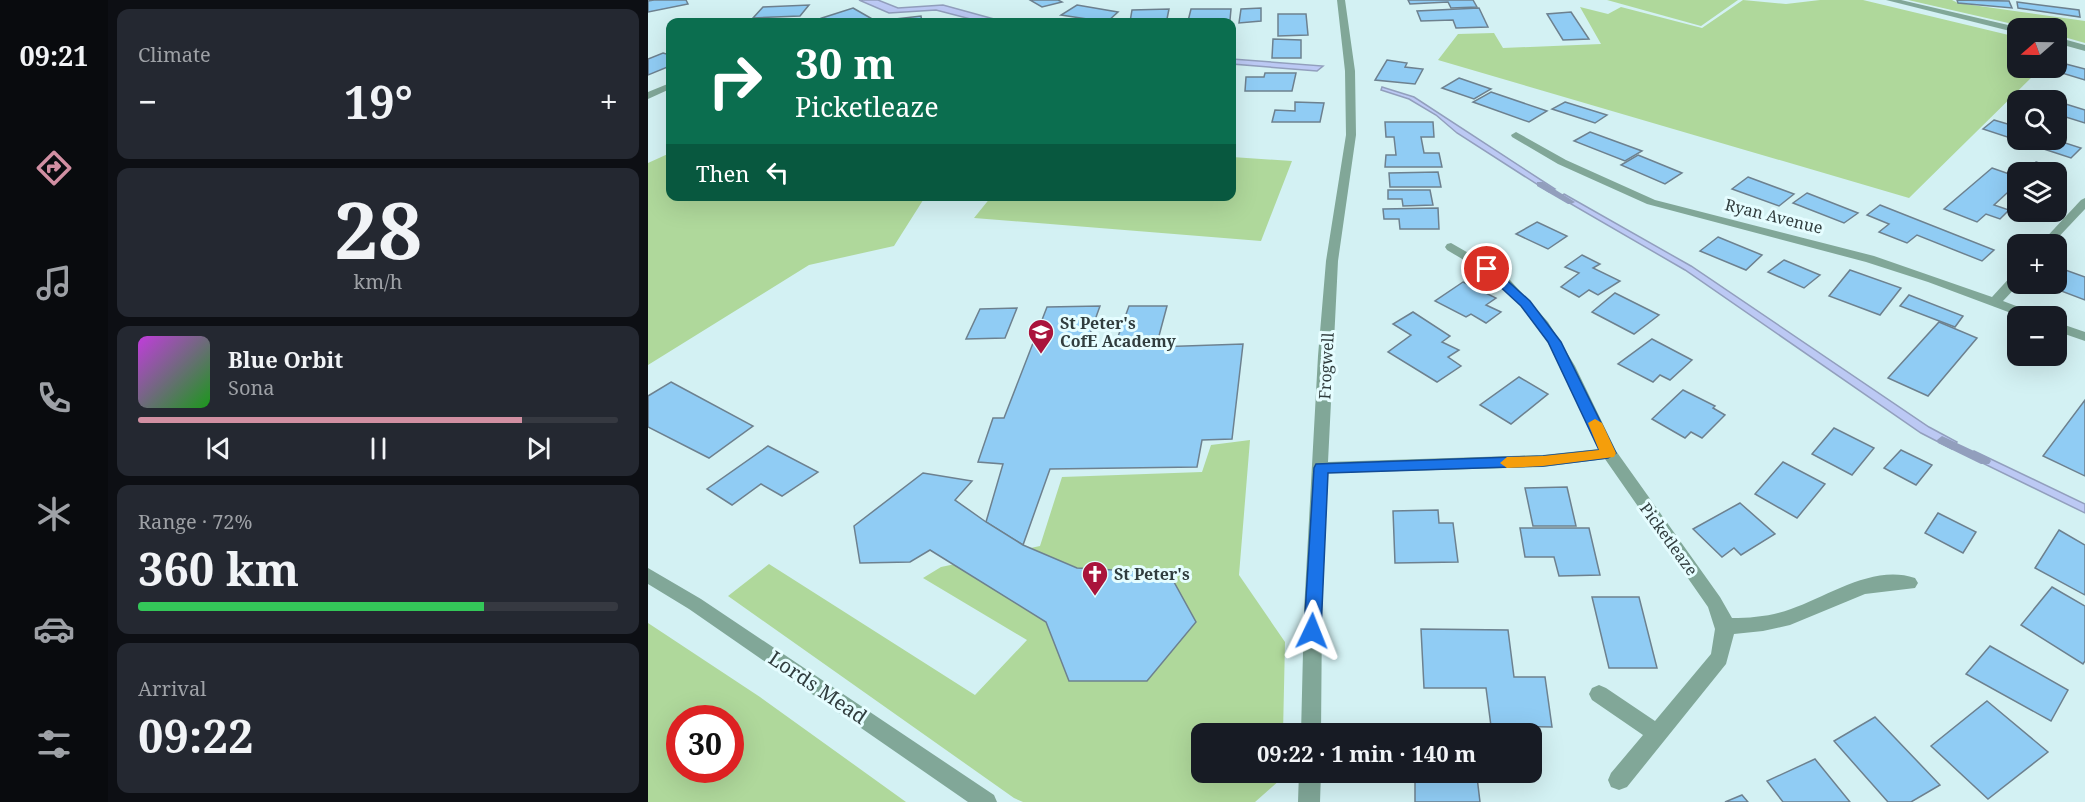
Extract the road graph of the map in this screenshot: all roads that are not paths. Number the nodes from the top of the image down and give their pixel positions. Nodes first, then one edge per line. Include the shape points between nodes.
1 (1341, 0) edge
2 (1890, 0) edge
3 (2007, 27) edge
4 (2067, 43) edge
5 (2085, 48) edge
6 (666, 88) edge
7 (648, 96) edge
8 (1516, 135) dead end
9 (2085, 201) edge
10 (2055, 234) edge
11 (1451, 247) dead end
12 (2007, 289) edge
13 (1994, 303) junction
14 (2007, 308) edge
15 (2067, 330) edge
16 (2085, 337) edge
17 (1608, 453) junction
18 (1321, 468) junction
19 (648, 575) edge
20 (1909, 583) dead end
21 (1726, 626) junction
22 (1599, 694) dead end
23 (1311, 723) edge
24 (1656, 733) junction
25 (1619, 780) dead end
26 (1310, 783) edge
27 (986, 802) edge
28 (1309, 802) edge

1 - 18 street, Frogwell via 1350,71 1351,135 1332,261
2 - 3 street
4 - 5 street
6 - 7 street
8 - 13 street, Ryan Avenue via 1562,162 1651,202 1870,260
9 - 10 street
11 - 17 street, Picketleaze via 1499,278 1535,314 1563,358
12 - 13 street
13 - 14 street, Ryan Avenue
15 - 16 street
17 - 18 street via 1543,461
17 - 21 street, Picketleaze via 1714,602
18 - 23 street, Frogwell
19 - 27 street, Lords Mead
20 - 21 street via 1874,583 1782,620
21 - 24 street via 1726,642 1719,658
22 - 24 street
24 - 25 street
26 - 28 street

